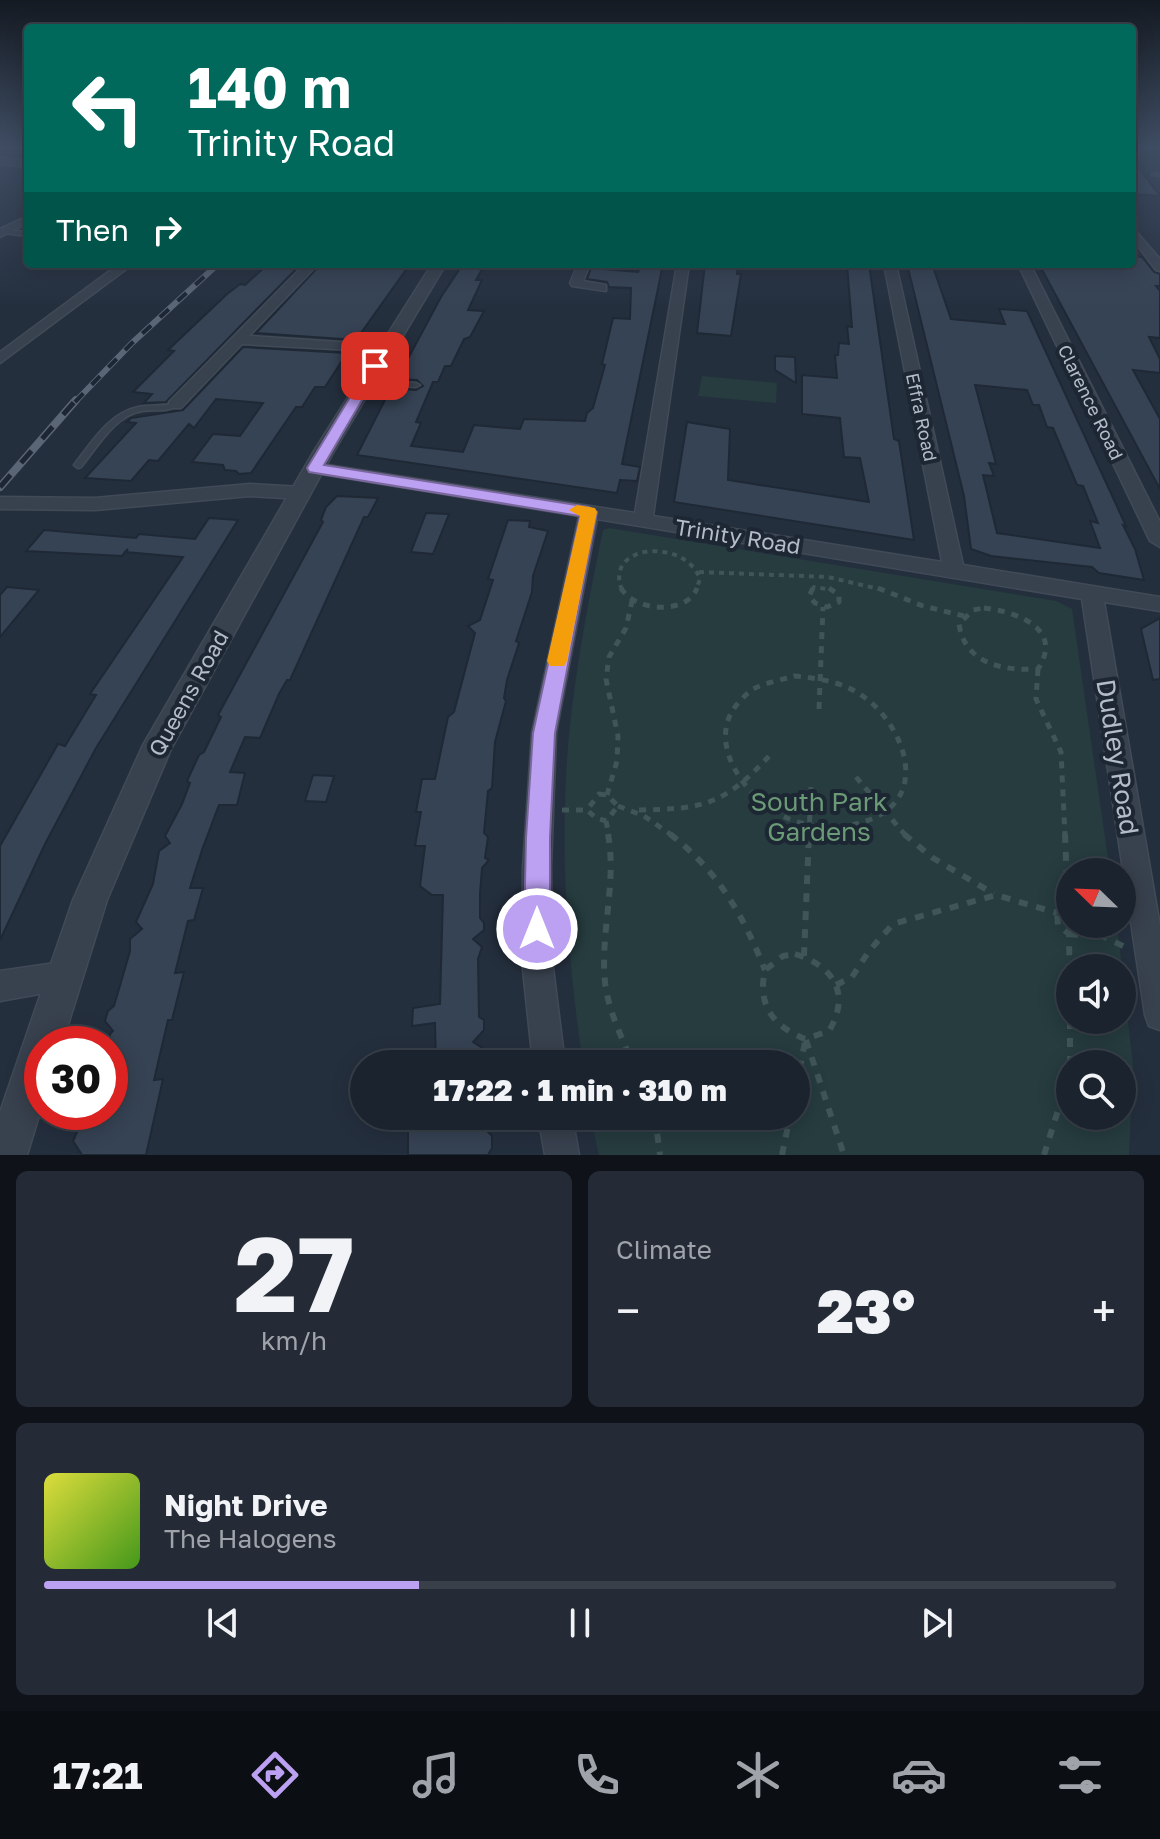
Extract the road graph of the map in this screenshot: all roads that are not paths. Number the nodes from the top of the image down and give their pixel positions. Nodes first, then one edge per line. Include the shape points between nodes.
1 (24, 221) edge
2 (2, 233) edge
3 (24, 234) edge
4 (1136, 235) edge
5 (1136, 252) edge
6 (1149, 253) junction
7 (1160, 267) edge
8 (122, 268) edge
9 (308, 268) edge
10 (436, 268) edge
11 (582, 268) edge
12 (682, 268) edge
13 (891, 268) edge
14 (1026, 268) edge
15 (602, 288) dead end
16 (238, 340) junction
17 (385, 349) junction
18 (0, 359) edge
19 (366, 382) junction
20 (416, 385) dead end
21 (175, 405) joint
22 (78, 465) dead end
23 (308, 481) junction
24 (0, 503) edge
25 (589, 512) junction
26 (643, 520) junction
27 (1160, 541) edge
28 (954, 571) junction
29 (1092, 594) junction
30 (1160, 604) edge
31 (62, 977) junction
32 (0, 986) edge
33 (1160, 1015) edge
34 (547, 1050) edge
35 (8, 1124) edge
36 (558, 1130) edge
37 (6, 1155) edge
38 (562, 1155) edge

1 - 2 street
2 - 3 lane
4 - 6 street
5 - 6 street
6 - 7 street
8 - 18 street
9 - 16 street
10 - 17 street, Queens Road
11 - 15 street via 576,283
12 - 26 street
13 - 28 street, Effra Road
14 - 27 street, Clarence Road
16 - 17 street
16 - 21 street
17 - 19 street, Queens Road
19 - 20 lane
19 - 23 street, Queens Road
21 - 22 lane via 122,416
23 - 24 street, Trinity Road via 151,501
23 - 25 street, Trinity Road
23 - 31 street, Queens Road via 158,745
25 - 26 street, Trinity Road
25 - 34 street via 544,733 537,960
26 - 28 street, Trinity Road
28 - 29 street, Trinity Road
29 - 30 street, Trinity Road
29 - 33 street, Dudley Road
31 - 32 street
31 - 35 street, Queens Road
35 - 37 street, Queens Road
36 - 38 street

